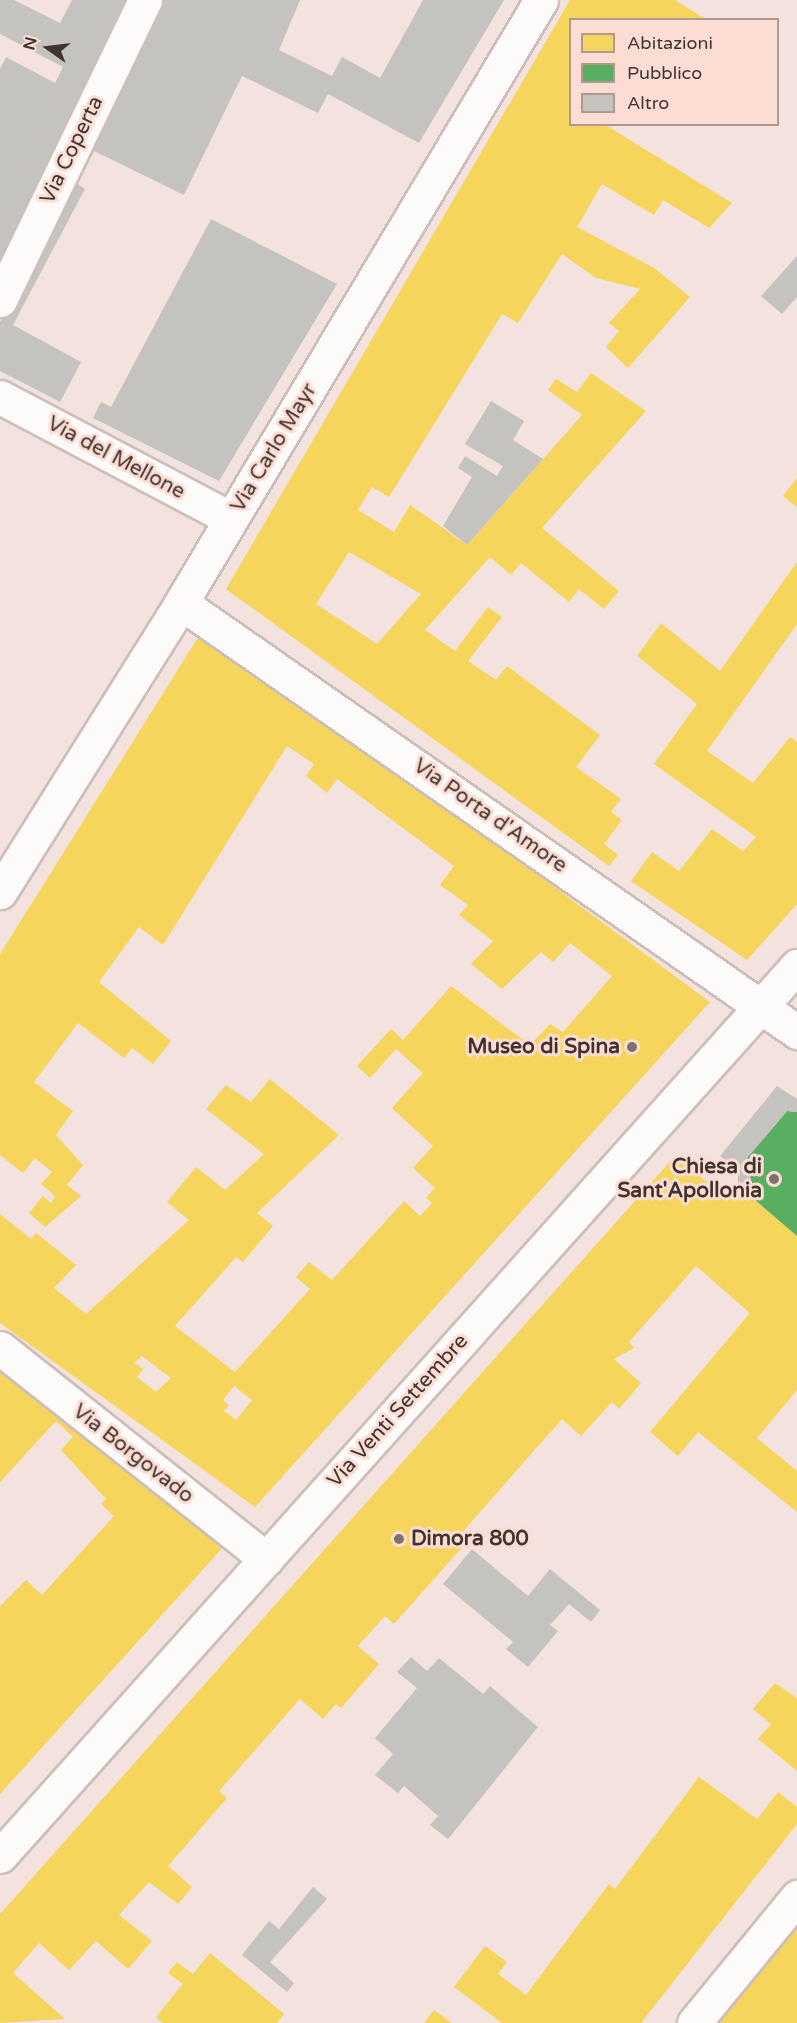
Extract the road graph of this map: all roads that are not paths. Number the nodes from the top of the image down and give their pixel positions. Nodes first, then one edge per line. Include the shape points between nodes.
1 (144, 0) edge
2 (541, 0) edge
3 (0, 300) edge
4 (0, 397) edge
5 (231, 519) junction
6 (181, 603) junction
7 (0, 892) edge
8 (797, 966) edge
9 (762, 1005) junction
10 (797, 1032) edge
11 (0, 1348) edge
12 (266, 1559) junction
13 (0, 1856) edge
14 (797, 1897) edge
15 (694, 2023) edge

1 - 3 street, Via Coperta
2 - 5 street, Via Carlo Mayr
4 - 5 street, Via del Mellone
5 - 6 street, Via Carlo Mayr
6 - 7 street, Via Carlo Mayr
6 - 9 street, Via Porta d'Amore
8 - 9 street, Via Venti Settembre
9 - 10 street, Via Porta d'Amore
9 - 12 street, Via Venti Settembre
11 - 12 street, Via Borgovado
12 - 13 street, Via Venti Settembre
14 - 15 street

